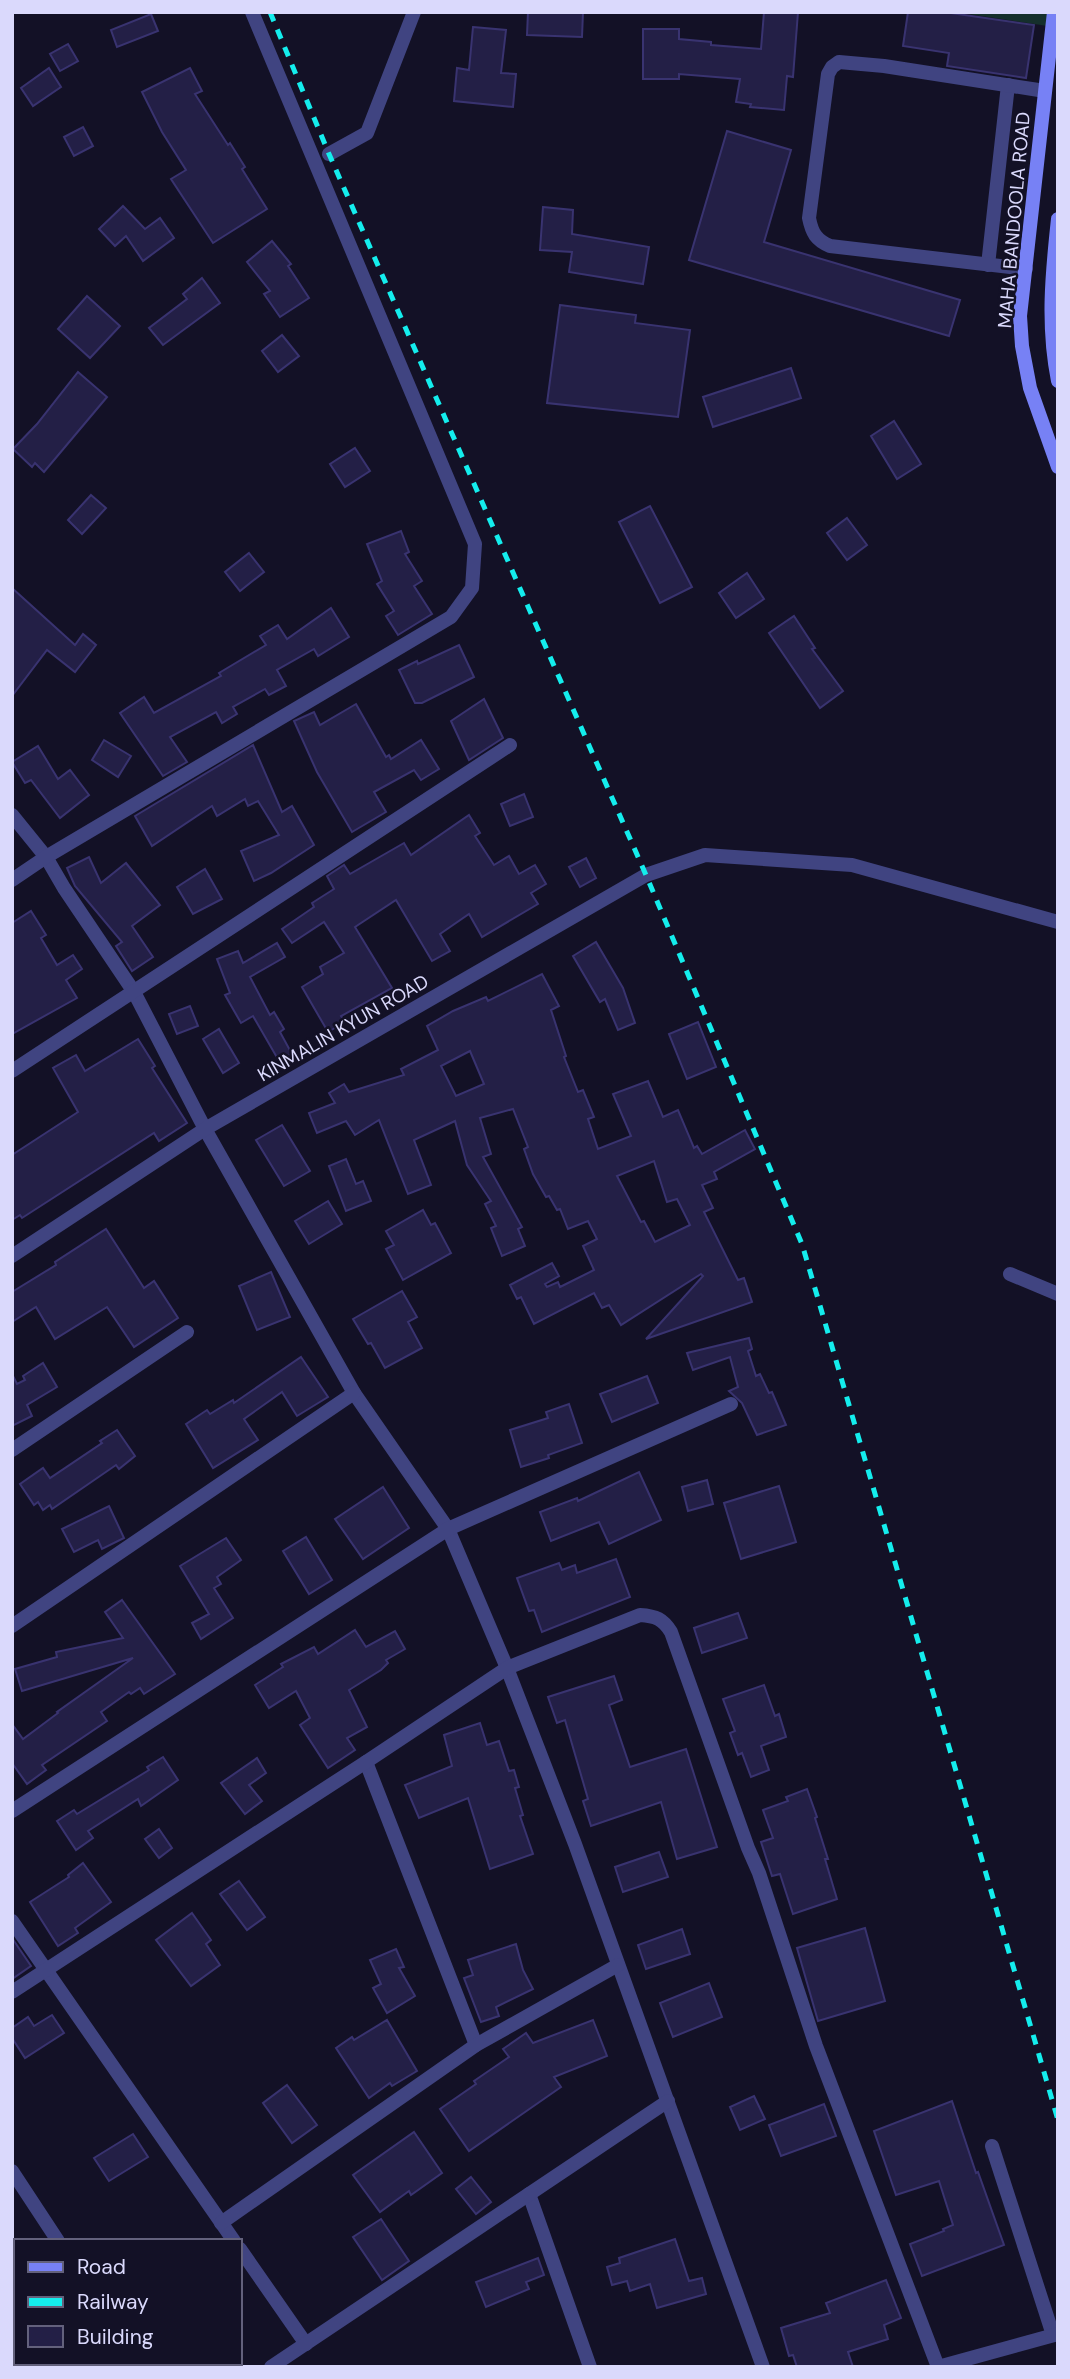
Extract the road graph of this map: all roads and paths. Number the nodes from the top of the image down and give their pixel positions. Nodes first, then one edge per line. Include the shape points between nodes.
1 (252, 12) edge
2 (414, 12) edge
3 (1054, 12) edge
4 (1007, 85) junction
5 (1045, 91) junction
6 (329, 153) dead end
7 (1058, 219) edge
8 (988, 265) junction
9 (1026, 269) junction
10 (1058, 380) edge
11 (1058, 467) edge
12 (510, 745) dead end
13 (12, 815) edge
14 (46, 857) junction
15 (12, 880) edge
16 (1058, 922) edge
17 (134, 992) junction
18 (12, 1071) edge
19 (205, 1129) junction
20 (12, 1256) edge
21 (1010, 1274) dead end
22 (1058, 1294) edge
23 (187, 1332) dead end
24 (354, 1393) junction
25 (731, 1404) dead end
26 (12, 1450) edge
27 (448, 1529) junction
28 (12, 1626) edge
29 (507, 1668) junction
30 (366, 1762) junction
31 (12, 1811) edge
32 (12, 1921) edge
33 (618, 1965) junction
34 (44, 1970) junction
35 (12, 1992) edge
36 (475, 2045) junction
37 (668, 2101) junction
38 (992, 2146) dead end
39 (12, 2171) edge
40 (529, 2194) junction
41 (221, 2223) junction
42 (57, 2239) edge
43 (233, 2239) edge
44 (242, 2252) edge
45 (1056, 2334) edge
46 (306, 2344) junction
47 (271, 2367) edge
48 (590, 2367) edge
49 (763, 2367) edge
50 (938, 2367) edge

1 - 14 street via 475,544 472,588 451,617
2 - 6 street via 367,133
3 - 5 main road, MAHA BANDOOLA ROAD
4 - 5 street
4 - 8 street
4 - 8 street via 839,62 828,74 809,218 812,233 830,246
5 - 9 main road, MAHA BANDOOLA ROAD
7 - 10 main road via 1050,315
8 - 9 street
9 - 11 main road, MAHA BANDOOLA ROAD via 1020,316 1022,346 1030,388
12 - 17 street
13 - 14 street
14 - 15 street
14 - 17 street
16 - 19 street, KINMALIN KYUN ROAD via 852,865 705,855 646,875
17 - 18 street
17 - 19 street
19 - 20 street, KINMALIN KYUN ROAD
19 - 24 street
21 - 22 street
23 - 26 street
24 - 27 street
24 - 28 street
25 - 27 street
27 - 29 street
27 - 31 street
29 - 30 street
29 - 33 street
29 - 50 street via 640,1615 664,1620 759,1873 816,2046
30 - 34 street
30 - 36 street
32 - 34 street
33 - 36 street
33 - 37 street
34 - 35 street
34 - 41 street
36 - 41 street
37 - 40 street
37 - 49 street
38 - 45 street
39 - 42 street
40 - 46 street
40 - 48 street
41 - 43 street
44 - 46 street
45 - 50 street
46 - 47 street

